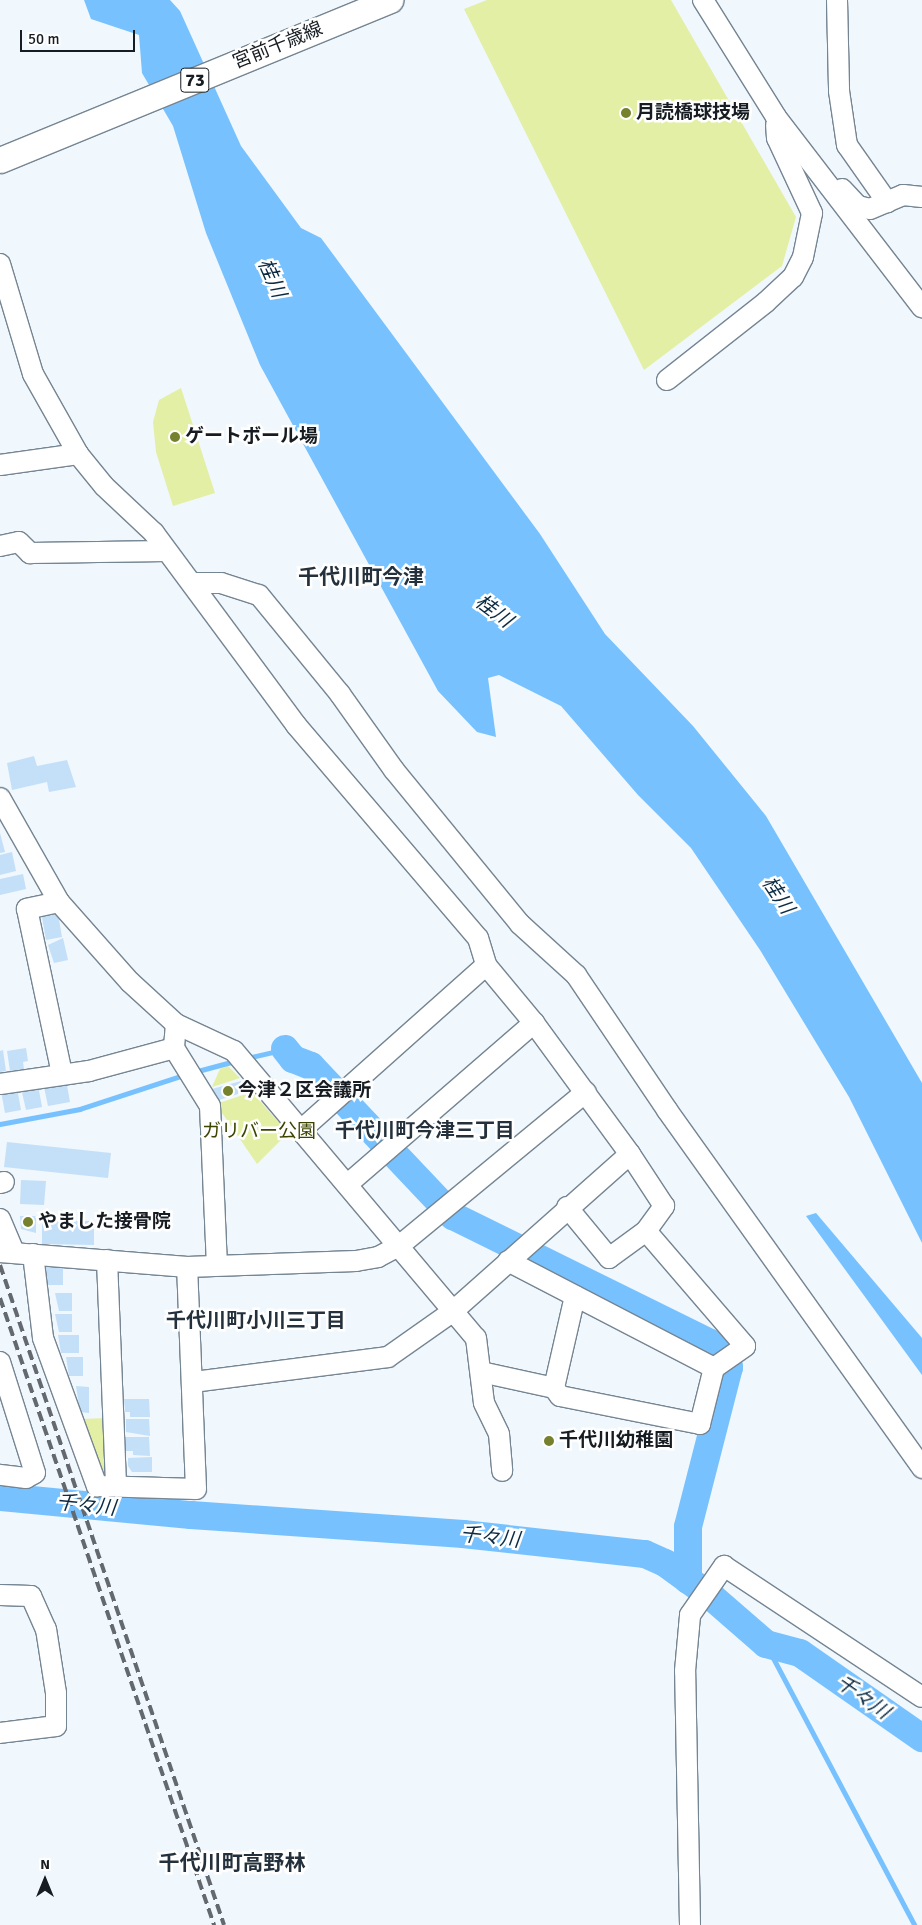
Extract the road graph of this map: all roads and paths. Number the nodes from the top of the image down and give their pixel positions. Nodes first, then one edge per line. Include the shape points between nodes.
1 (390, 0) edge
2 (704, 0) edge
3 (837, 0) edge
4 (776, 117) junction
5 (0, 160) edge
6 (809, 163) junction
7 (922, 197) edge
8 (887, 202) junction
9 (0, 264) edge
10 (922, 307) edge
11 (667, 380) dead end
12 (78, 454) junction
13 (0, 464) edge
14 (0, 546) edge
15 (166, 551) junction
16 (193, 583) junction
17 (0, 798) edge
18 (59, 902) junction
19 (486, 965) junction
20 (534, 1023) junction
21 (176, 1024) junction
22 (174, 1048) junction
23 (62, 1072) junction
24 (0, 1084) edge
25 (586, 1092) junction
26 (300, 1131) junction
27 (630, 1154) junction
28 (349, 1183) junction
29 (567, 1207) junction
30 (0, 1219) edge
31 (646, 1232) junction
32 (399, 1246) junction
33 (16, 1253) edge
34 (107, 1260) junction
35 (508, 1261) junction
36 (217, 1264) junction
37 (186, 1267) junction
38 (575, 1296) junction
39 (452, 1312) junction
40 (0, 1362) edge
41 (714, 1368) junction
42 (481, 1372) junction
43 (194, 1382) junction
44 (554, 1388) junction
45 (7, 1405) edge
46 (922, 1468) edge
47 (502, 1470) dead end
48 (0, 1475) edge
49 (116, 1486) junction
50 (0, 1595) edge
51 (922, 1697) edge
52 (0, 1733) edge
53 (690, 1925) edge

1 - 5 main road, 宮前千歳線 / 73
2 - 4 street via 724,39
3 - 8 street via 839,91 847,145
4 - 6 street
4 - 11 street via 776,138 812,213 804,257 793,277 766,302
6 - 8 street via 816,161 858,206 870,209
6 - 10 street
7 - 8 street via 903,195
9 - 12 street via 33,374
12 - 13 street
12 - 15 street via 154,533
14 - 15 street via 19,542 30,553
15 - 16 street
16 - 19 street via 296,725 478,938
16 - 46 street via 221,583 259,595 340,694 394,770 520,924 576,975 667,1110
17 - 18 street
18 - 21 street via 130,982
18 - 23 street via 27,909
19 - 20 street
19 - 26 street
20 - 25 street
20 - 28 street
21 - 22 street
21 - 26 street via 234,1051
22 - 23 street via 89,1071
22 - 36 street via 210,1106
23 - 24 street
25 - 27 street
25 - 32 street
26 - 28 street
27 - 29 street
27 - 31 street via 664,1206
28 - 32 street
29 - 31 street via 609,1258
29 - 35 street
30 - 33 street
31 - 41 street via 745,1346
32 - 36 street via 356,1261
32 - 39 street
33 - 34 street
33 - 49 street via 97,1486
34 - 37 street
34 - 49 street
35 - 38 street
35 - 39 street
36 - 37 street
37 - 43 street
38 - 41 street
38 - 44 street
39 - 42 street via 476,1338
39 - 43 street via 388,1357
40 - 45 street
41 - 44 street via 700,1424 560,1396
42 - 44 street
42 - 47 street via 484,1403 499,1434
43 - 49 street via 196,1489
45 - 48 street via 35,1473 26,1478
50 - 52 street via 31,1596 46,1629 56,1701 56,1726
51 - 53 street via 724,1566 690,1615 685,1671

